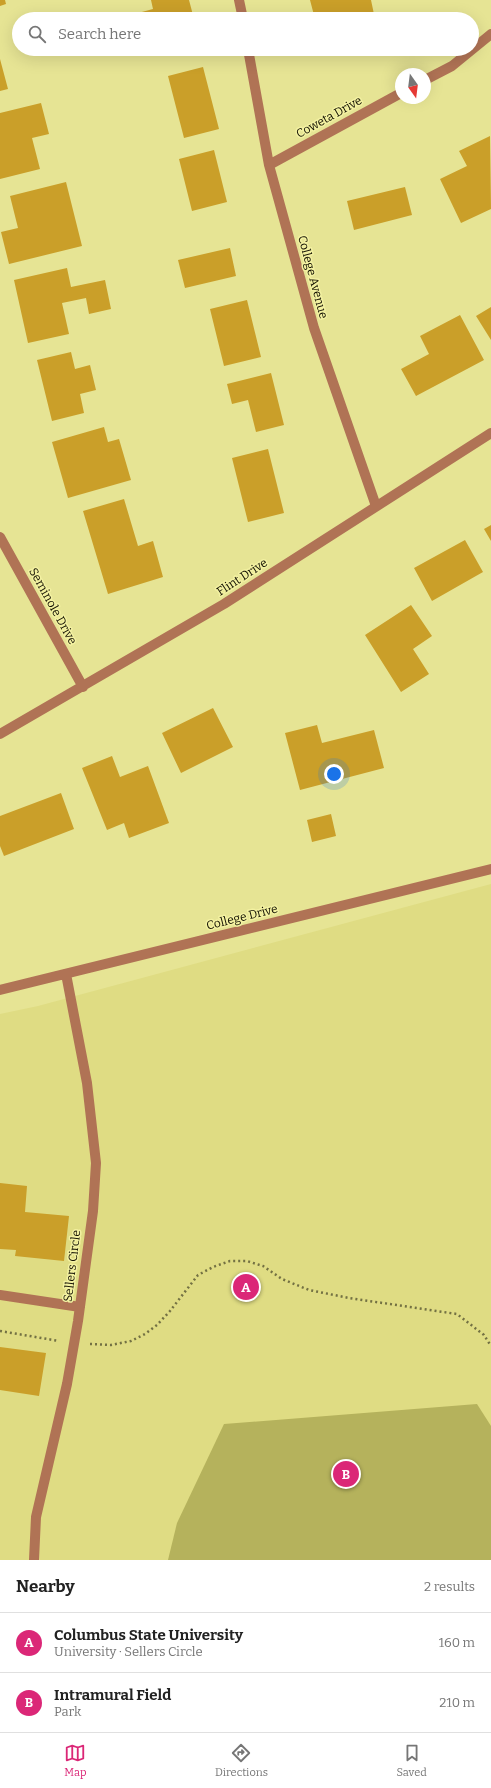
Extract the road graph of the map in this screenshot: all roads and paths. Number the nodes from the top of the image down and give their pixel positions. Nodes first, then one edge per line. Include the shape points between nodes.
1 (239, 0) edge
2 (242, 12) edge
3 (491, 34) edge
4 (479, 44) edge
5 (249, 56) edge
6 (464, 56) edge
7 (431, 77) edge
8 (395, 96) edge
9 (269, 165) junction
10 (491, 433) edge
11 (376, 506) junction
12 (0, 537) edge
13 (83, 687) junction
14 (0, 734) edge
15 (491, 869) edge
16 (66, 974) junction
17 (0, 990) edge
18 (0, 1294) edge
19 (80, 1307) junction
20 (0, 1331) edge
21 (74, 1343) junction
22 (491, 1346) edge
23 (34, 1560) edge

1 - 2 street
3 - 4 street
5 - 9 street, College Avenue
6 - 7 street
8 - 9 street, Coweta Drive
9 - 11 street, College Avenue via 314,328
10 - 11 street, Flint Drive
11 - 13 street, Flint Drive via 224,604
12 - 13 street, Seminole Drive
13 - 14 street, Flint Drive
15 - 16 street, College Drive
16 - 17 street, College Drive
16 - 19 street, Sellers Circle via 87,1083 96,1163 93,1211
18 - 19 street
19 - 21 street, Sellers Circle
20 - 21 path
21 - 22 path via 111,1345 132,1341 157,1325 198,1275 230,1261 241,1261 263,1266 282,1279 309,1290 457,1314 484,1335
21 - 23 street, Sellers Circle via 36,1517

